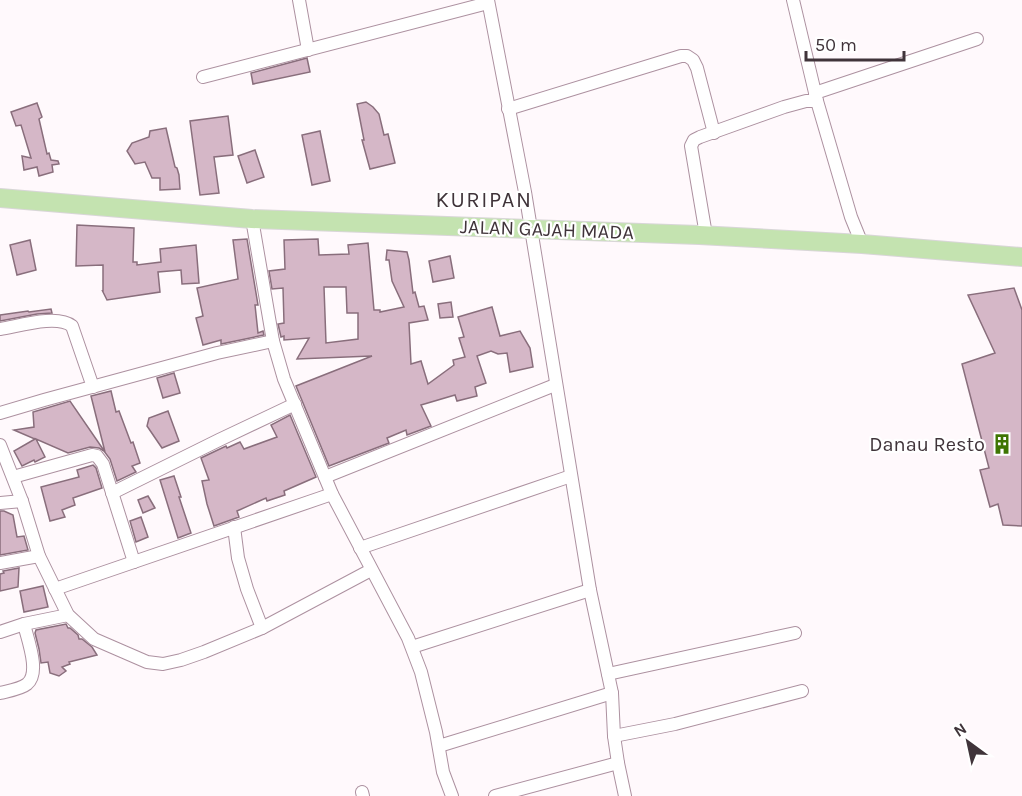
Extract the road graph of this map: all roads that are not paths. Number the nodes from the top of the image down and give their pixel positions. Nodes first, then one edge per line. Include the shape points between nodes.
1 (299, 0) edge
2 (793, 0) edge
3 (488, 2) edge
4 (977, 39) dead end
5 (308, 50) junction
6 (203, 77) dead end
7 (816, 97) junction
8 (508, 109) junction
9 (714, 133) junction
10 (0, 198) edge
11 (252, 219) junction
12 (531, 228) junction
13 (706, 235) junction
14 (862, 244) junction
15 (1022, 257) edge
16 (0, 329) edge
17 (273, 341) junction
18 (555, 385) junction
19 (93, 387) junction
20 (295, 404) junction
21 (0, 413) edge
22 (0, 448) edge
23 (571, 476) junction
24 (13, 477) junction
25 (325, 477) junction
26 (112, 493) junction
27 (332, 494) junction
28 (22, 501) junction
29 (0, 503) edge
30 (234, 528) junction
31 (360, 548) junction
32 (39, 556) junction
33 (134, 562) junction
34 (0, 563) edge
35 (371, 570) junction
36 (55, 589) junction
37 (590, 590) junction
38 (68, 615) junction
39 (24, 624) junction
40 (262, 628) junction
41 (0, 632) edge
42 (795, 633) dead end
43 (412, 647) junction
44 (608, 674) junction
45 (802, 691) dead end
46 (0, 693) edge
47 (612, 693) junction
48 (614, 736) junction
49 (439, 746) junction
50 (618, 763) junction
51 (452, 796) edge
52 (495, 796) edge
53 (625, 796) edge

1 - 5 street
2 - 7 street
3 - 5 street
3 - 8 street
4 - 7 street
5 - 6 street
7 - 9 street
7 - 14 street
8 - 9 street via 687,56 697,68
8 - 12 street
9 - 13 street via 694,140 691,146
10 - 11 main road, JALAN GAJAH MADA
11 - 12 main road, JALAN GAJAH MADA
11 - 17 street
12 - 13 main road, JALAN GAJAH MADA
12 - 18 street
13 - 14 main road, JALAN GAJAH MADA
14 - 15 main road, JALAN GAJAH MADA
16 - 19 street via 67,322 72,326
17 - 19 street
17 - 20 street
18 - 23 street
18 - 25 street
19 - 21 street
20 - 25 street
20 - 26 street
22 - 24 street
23 - 31 street
23 - 37 street
24 - 26 street via 95,455 103,464
24 - 28 street
25 - 27 street
26 - 33 street
27 - 30 street
27 - 31 street
28 - 29 street
28 - 32 street
30 - 33 street
30 - 40 street via 238,558
31 - 35 street
32 - 34 street
32 - 36 street
33 - 36 street
35 - 40 street
35 - 43 street
36 - 38 street
37 - 43 street
37 - 44 street
38 - 39 street
38 - 40 street via 94,639 147,662 163,664
39 - 41 street
39 - 46 street via 33,675 24,686
42 - 44 street
43 - 49 street
44 - 47 street
45 - 48 street
47 - 48 street
47 - 49 street
48 - 50 street
49 - 51 street
50 - 52 street
50 - 53 street

